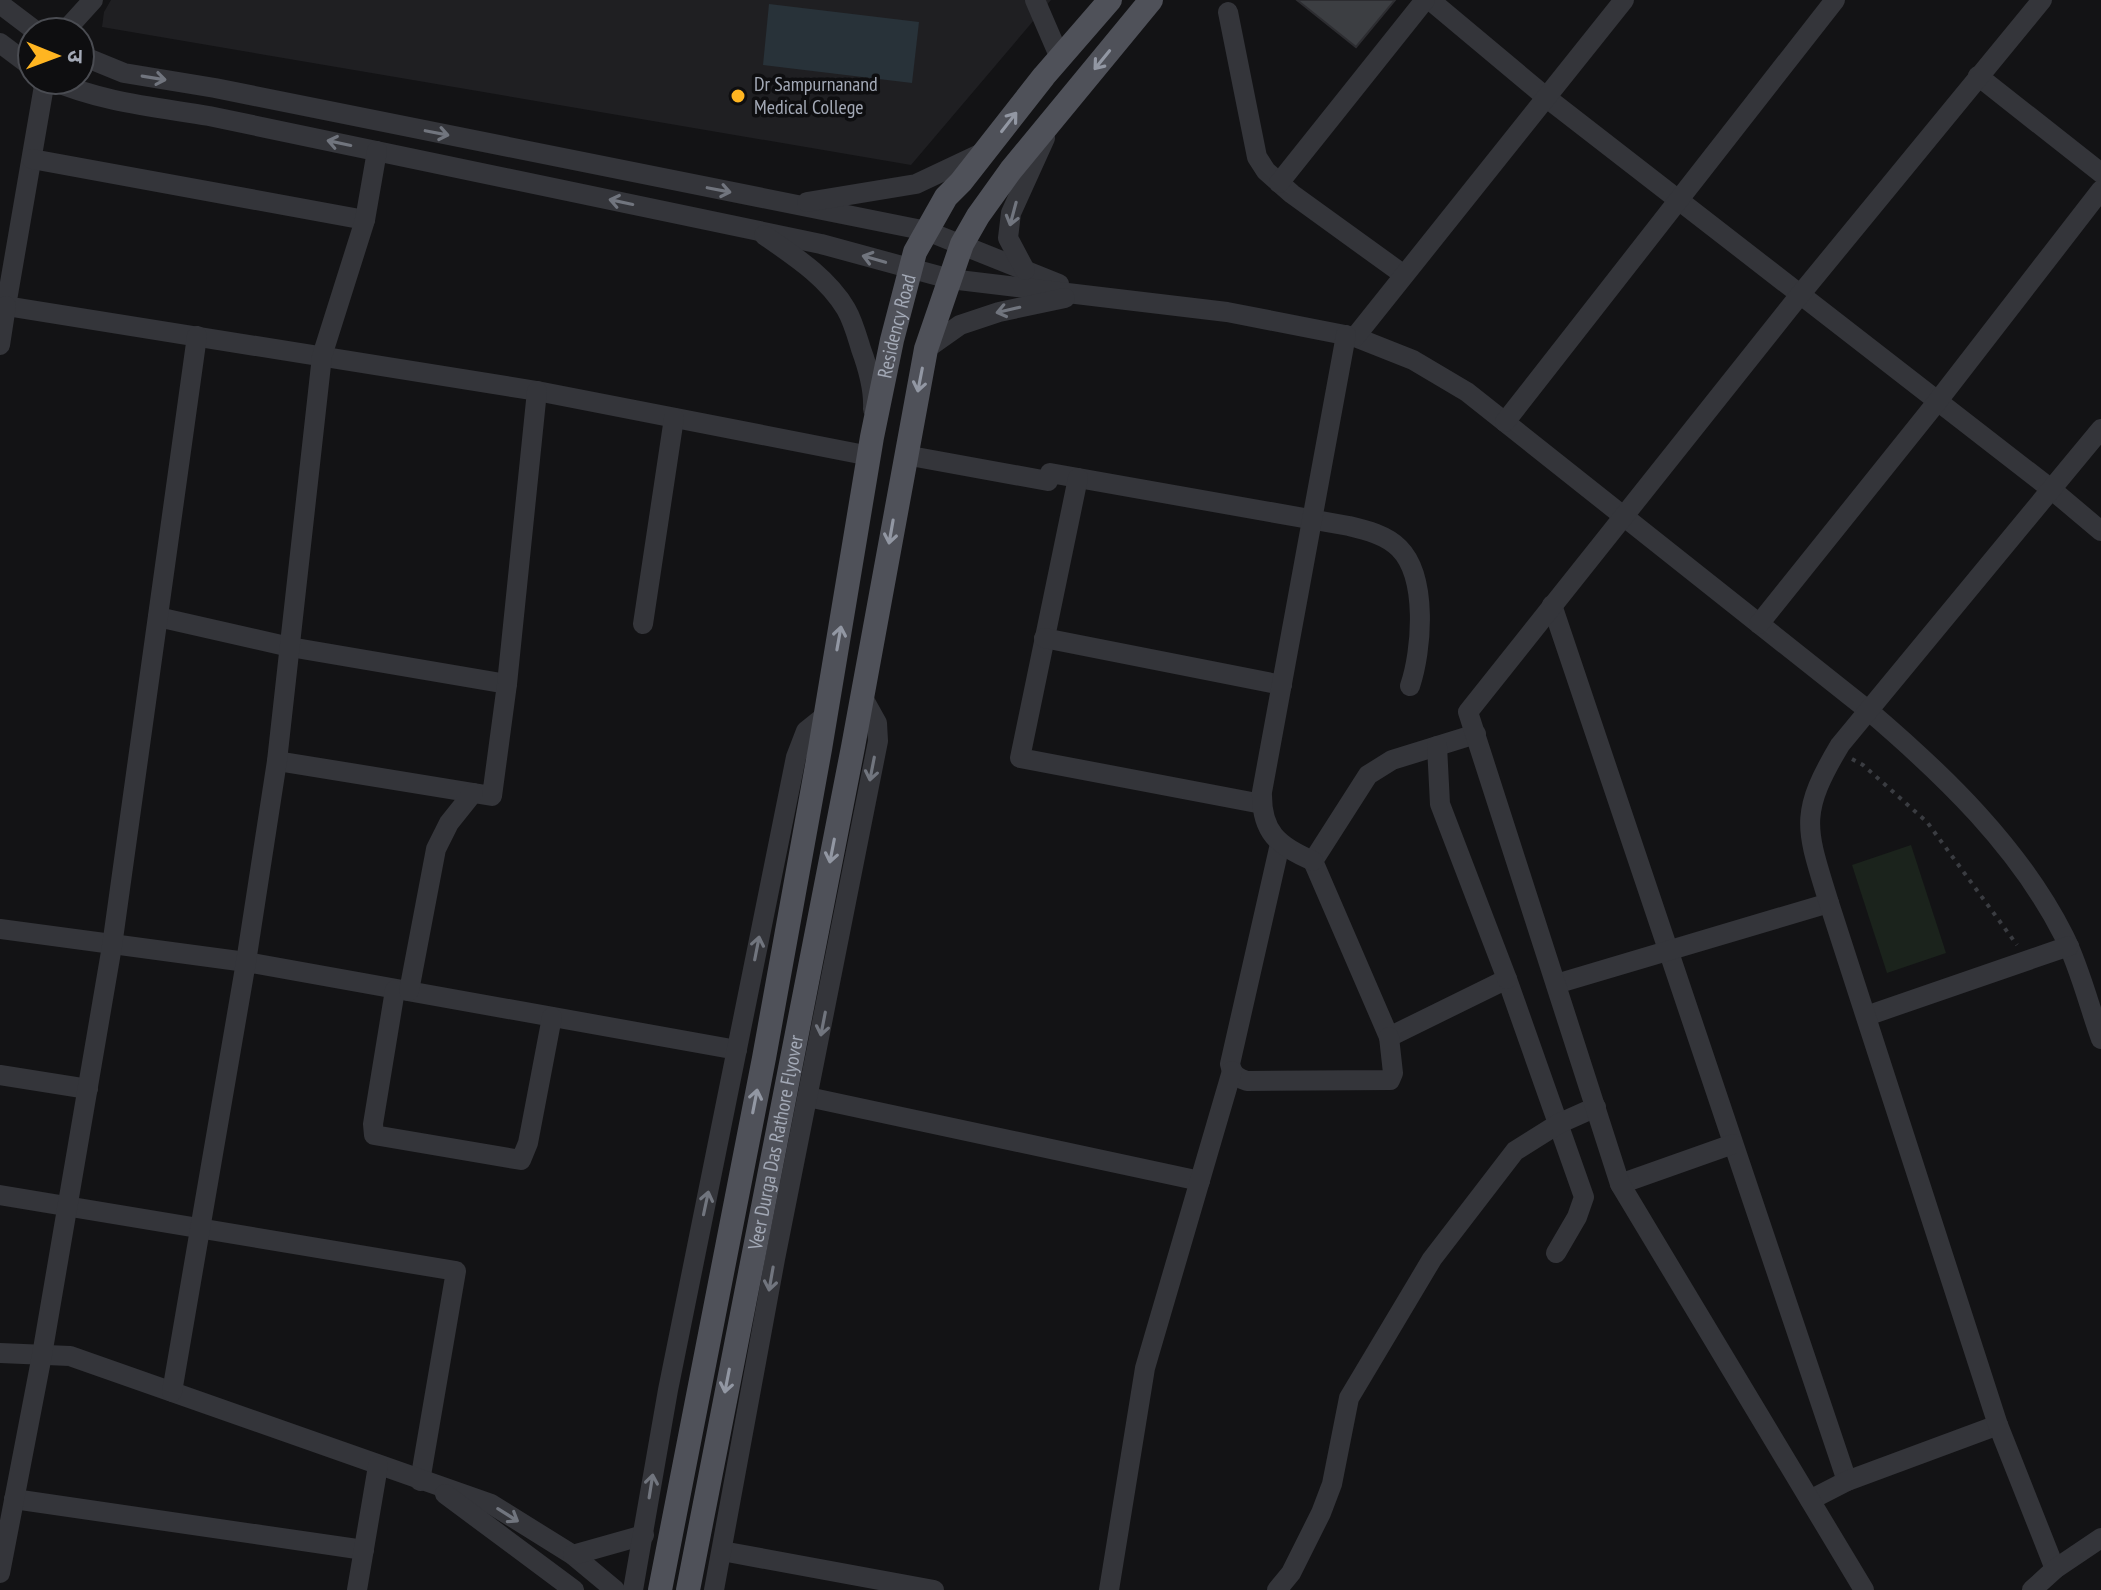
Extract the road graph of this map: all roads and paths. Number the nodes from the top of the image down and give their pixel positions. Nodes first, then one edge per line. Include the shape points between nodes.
1 (93, 0) edge
2 (1035, 0) edge
3 (1110, 0) edge
4 (1151, 0) edge
5 (1428, 0) edge
6 (1624, 0) edge
7 (1835, 0) edge
8 (2042, 0) edge
9 (0, 4) edge
10 (1228, 12) dead end
11 (16, 16) edge
12 (78, 16) edge
13 (1060, 58) junction
14 (96, 62) edge
15 (1978, 76) junction
16 (96, 95) edge
17 (45, 96) edge
18 (1547, 98) junction
19 (1056, 117) junction
20 (987, 150) junction
21 (377, 151) junction
22 (32, 159) junction
23 (2101, 173) edge
24 (1279, 183) junction
25 (2101, 190) edge
26 (1677, 200) junction
27 (787, 204) junction
28 (365, 220) junction
29 (757, 230) junction
30 (927, 231) junction
31 (962, 244) junction
32 (910, 270) junction
33 (1025, 270) junction
34 (1404, 275) junction
35 (950, 279) junction
36 (1084, 294) junction
37 (1799, 296) junction
38 (6, 306) junction
39 (197, 336) junction
40 (1351, 336) junction
41 (0, 345) edge
42 (926, 349) junction
43 (322, 356) junction
44 (537, 391) junction
45 (1937, 402) junction
46 (674, 418) junction
47 (1505, 422) junction
48 (2101, 429) edge
49 (871, 447) junction
50 (905, 455) junction
51 (1078, 478) junction
52 (2051, 489) junction
53 (1623, 516) junction
54 (1312, 520) junction
55 (2099, 526) edge
56 (1552, 605) junction
57 (158, 617) junction
58 (643, 624) dead end
59 (1759, 624) junction
60 (1044, 638) junction
61 (290, 647) junction
62 (507, 684) junction
63 (1282, 685) junction
64 (1410, 686) dead end
65 (862, 696) junction
66 (1869, 711) junction
67 (826, 715) junction
68 (1476, 734) junction
69 (1437, 746) junction
70 (277, 761) junction
71 (1846, 764) dead end
72 (473, 793) junction
73 (1262, 804) junction
74 (1280, 844) junction
75 (1313, 861) junction
76 (1829, 903) junction
77 (0, 929) edge
78 (112, 946) junction
79 (2069, 946) junction
80 (1668, 949) junction
81 (246, 962) junction
82 (2022, 962) junction
83 (1507, 979) junction
84 (1556, 984) junction
85 (402, 990) junction
86 (1875, 1013) dead end
87 (552, 1017) junction
88 (1389, 1037) junction
89 (2101, 1039) edge
90 (737, 1050) junction
91 (1232, 1071) junction
92 (0, 1075) edge
93 (88, 1089) junction
94 (808, 1097) junction
95 (1596, 1107) junction
96 (1558, 1124) junction
97 (1733, 1144) junction
98 (1200, 1181) junction
99 (1620, 1184) junction
100 (0, 1195) edge
101 (68, 1205) junction
102 (199, 1227) junction
103 (1556, 1253) dead end
104 (0, 1353) edge
105 (42, 1355) junction
106 (172, 1392) junction
107 (1998, 1425) junction
108 (378, 1466) junction
109 (1847, 1481) junction
110 (428, 1484) junction
111 (14, 1499) junction
112 (1810, 1500) junction
113 (644, 1535) junction
114 (2101, 1538) edge
115 (364, 1550) junction
116 (722, 1551) junction
117 (573, 1555) junction
118 (2055, 1569) junction
119 (0, 1573) edge
120 (357, 1590) edge
121 (574, 1590) edge
122 (615, 1590) edge
123 (633, 1590) edge
124 (660, 1590) edge
125 (688, 1590) edge
126 (714, 1590) edge
127 (934, 1590) edge
128 (1109, 1590) edge
129 (1277, 1590) edge
130 (1864, 1590) edge
131 (2032, 1590) edge

1 - 12 street
2 - 13 street
3 - 13 main road, Residency Road
4 -> 19 main road, Residency Road
5 - 18 street
5 - 24 street
6 - 18 street
7 - 26 street
8 - 15 street
9 - 11 street
10 - 24 street via 1257,157
20 -> 13 main road, Residency Road
14 -> 27 street via 124,73
15 - 23 street
15 - 37 street
21 -> 16 street
17 - 22 street
18 - 26 street
18 - 34 street
19 - 31 main road, Residency Road via 1011,170
19 -> 33 street via 1011,213 1008,238
20 - 27 street via 916,184
20 - 30 main road, Residency Road via 946,197
21 - 28 street
29 -> 21 street
22 - 28 street
22 - 38 street
24 - 34 street
25 - 45 street
26 - 37 street
26 - 47 street
27 - 30 street
28 - 43 street
32 -> 29 street
29 - 49 street via 802,261 847,310 874,399
30 - 31 street
30 - 32 main road, Residency Road
31 - 33 street
31 - 35 main road, Residency Road
32 - 35 street
32 - 49 main road, Residency Road
33 - 36 street
34 - 40 street
35 - 36 street
35 - 42 main road, Residency Road
36 - 40 street via 1227,312
36 -> 42 street via 960,325
37 - 45 street
37 - 53 street
38 - 39 street
38 - 41 street
39 - 43 street
39 - 57 street
40 - 47 street via 1413,360
40 - 54 street
42 -> 50 main road, Residency Road
43 - 44 street
43 - 61 street
44 - 46 street
44 - 62 street
45 - 52 street
45 - 59 street
46 - 49 street
46 - 58 street
47 - 53 street
48 - 52 street
67 -> 49 main road, Residency Road
50 - 51 street via 1048,481 1050,473
50 -> 65 main road, Residency Road
51 - 54 street
51 - 60 street
52 - 55 street
52 - 66 street
53 - 56 street
53 - 59 street
54 - 63 street
54 - 64 street via 1378,534 1408,561 1421,631
56 - 68 street via 1468,712
56 - 80 street
57 - 61 street
57 - 78 street
59 - 66 street
60 - 63 street
60 - 73 street via 1020,758
61 - 62 street
61 - 70 street
62 - 72 street via 492,796
63 - 73 street
65 -> 94 street via 877,723 878,741
65 -> 125 main road, Veer Durga Das Rathore Flyover
66 - 76 street via 1840,745 1814,793 1808,828
66 - 79 street via 1929,762 2015,857
90 -> 67 street via 796,757 806,731
124 -> 67 main road, Veer Durga Das Rathore Flyover
68 - 69 street
68 - 84 street
69 - 75 street via 1392,760 1368,775
69 - 83 street via 1440,804
70 - 72 street
70 - 81 street
71 - 82 path via 1855,758 1927,822 2018,947
72 - 85 street via 436,849
73 - 74 street via 1262,814
74 - 75 street
74 - 91 street
75 - 88 street
76 - 80 street
76 - 107 street
77 - 78 street
78 - 81 street
78 - 93 street
79 - 82 street
79 - 89 street
80 - 84 street
80 - 97 street
81 - 85 street
81 - 102 street
82 - 86 street
83 - 88 street
83 - 96 street
84 - 95 street
85 - 87 street
85 - 87 street via 374,1135 521,1160
87 - 90 street
88 - 91 street via 1390,1080 1247,1081
113 -> 90 street
91 - 98 street
92 - 93 street
93 - 101 street
94 - 98 street
94 -> 116 street
95 - 96 street
95 - 99 street
96 - 103 street via 1584,1197
96 - 129 street via 1515,1151 1432,1259 1360,1376 1349,1398 1321,1513
97 - 99 street
97 - 109 street
98 - 128 street via 1145,1368
99 - 112 street
100 - 101 street
101 - 102 street
101 - 105 street
102 - 106 street
102 - 110 street via 456,1271
104 - 105 street
105 - 106 street via 70,1356
105 - 111 street
106 - 108 street
107 - 109 street
107 - 118 street
108 - 110 street
108 - 115 street
109 - 112 street
110 -> 117 street via 491,1504
110 - 121 street
111 - 115 street
111 - 119 street
112 - 130 street
113 - 117 street
113 - 123 street
114 - 118 street
115 - 120 street
116 - 126 street
116 - 127 street
117 - 122 street
118 - 131 street

